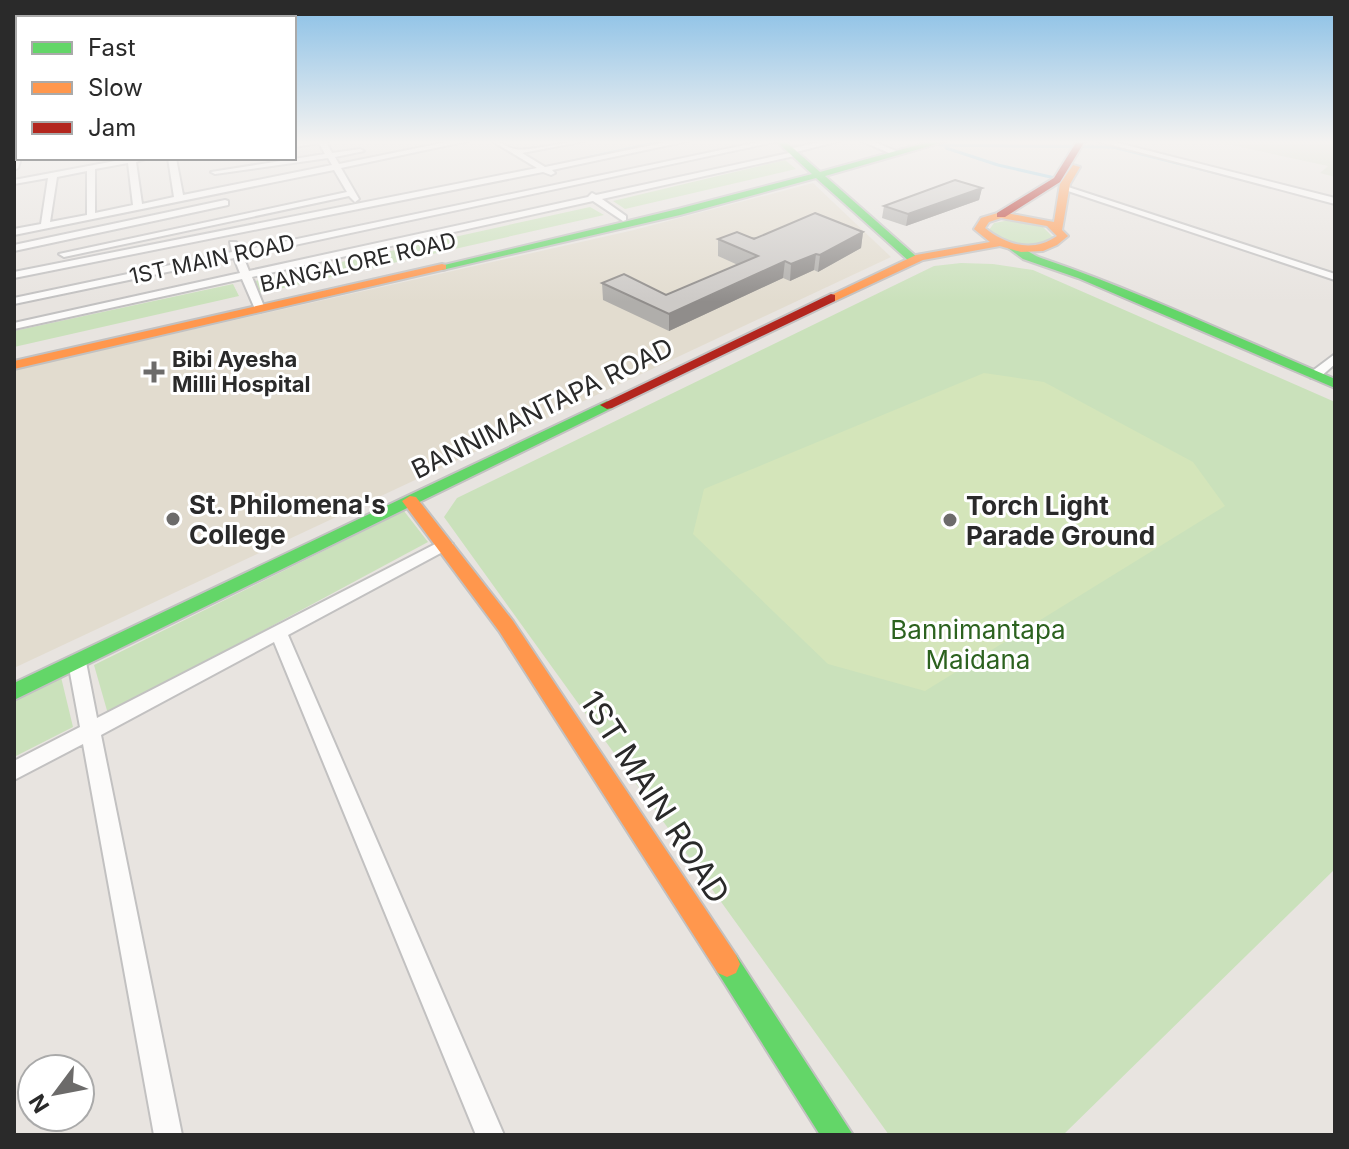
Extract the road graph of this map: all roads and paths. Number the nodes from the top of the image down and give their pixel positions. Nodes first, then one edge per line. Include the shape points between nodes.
1 (50, 195) edge
2 (91, 195) edge
3 (135, 195) edge
4 (178, 195) edge
5 (199, 195) edge
6 (222, 195) edge
7 (285, 195) edge
8 (353, 195) edge
9 (387, 195) edge
10 (523, 195) edge
11 (588, 195) edge
12 (621, 195) edge
13 (723, 195) edge
14 (735, 195) edge
15 (841, 195) edge
16 (1037, 195) edge
17 (1062, 195) edge
18 (1102, 195) edge
19 (1307, 195) edge
20 (179, 199) junction
21 (356, 200) junction
22 (598, 200) junction
23 (1335, 201) edge
24 (225, 203) junction
25 (291, 205) junction
26 (138, 208) junction
27 (91, 218) junction
28 (623, 218) junction
29 (993, 218) junction
30 (228, 225) junction
31 (372, 225) junction
32 (45, 227) junction
33 (14, 232) edge
34 (1060, 235) junction
35 (390, 245) junction
36 (971, 246) junction
37 (14, 248) edge
38 (1013, 248) junction
39 (235, 253) junction
40 (917, 259) junction
41 (14, 264) edge
42 (14, 275) edge
43 (244, 276) junction
44 (1082, 276) junction
45 (1335, 277) edge
46 (14, 301) edge
47 (258, 305) junction
48 (14, 326) edge
49 (14, 355) edge
50 (1334, 359) edge
51 (14, 365) edge
52 (1315, 375) junction
53 (1335, 384) edge
54 (410, 501) junction
55 (445, 544) junction
56 (278, 632) junction
57 (77, 662) junction
58 (14, 692) edge
59 (91, 731) junction
60 (14, 771) edge
61 (168, 1135) edge
62 (490, 1135) edge
63 (838, 1135) edge

1 - 32 street
2 - 27 street
3 - 26 street
4 - 20 street
5 - 20 street
6 - 24 street
7 - 25 street
8 - 21 street
9 - 21 street
10 - 31 street
11 - 22 street
12 - 22 street, 1ST MAIN ROAD
13 - 28 main road, BANGALORE ROAD
14 - 47 main road, BANGALORE ROAD via 573,238
15 - 40 main road
16 - 29 main road
17 - 34 main road
18 - 45 street
19 - 23 street
20 - 26 street
21 - 25 street
21 - 30 street
21 - 31 street
22 - 28 street
22 - 35 street, 1ST MAIN ROAD
24 - 30 street
24 - 37 street
25 - 30 street
26 - 27 street
27 - 32 street
28 - 47 main road, BANGALORE ROAD
29 - 34 main road via 1032,218
29 - 38 main road via 979,229
29 - 40 main road
30 - 39 street
30 - 41 street
30 - 42 street
31 - 35 street
31 - 39 street
32 - 33 street
34 - 38 main road via 1042,248
34 - 44 main road
35 - 43 street, 1ST MAIN ROAD
36 - 38 main road
36 - 38 main road
36 - 40 main road
38 - 44 main road
39 - 43 street
39 - 46 street
40 - 54 main road, BANNIMANTAPA ROAD
43 - 47 street
43 - 48 street, 1ST MAIN ROAD
44 - 52 main road
47 - 49 main road, BANGALORE ROAD
47 - 51 main road, BANGALORE ROAD
50 - 52 street
52 - 53 main road
54 - 55 main road, 1ST MAIN ROAD
54 - 57 main road, BANNIMANTAPA ROAD
55 - 56 street
55 - 63 main road, 1ST MAIN ROAD via 506,626
56 - 59 street
56 - 62 street
57 - 58 main road, BANNIMANTAPA ROAD
57 - 59 street
59 - 60 street
59 - 61 street

